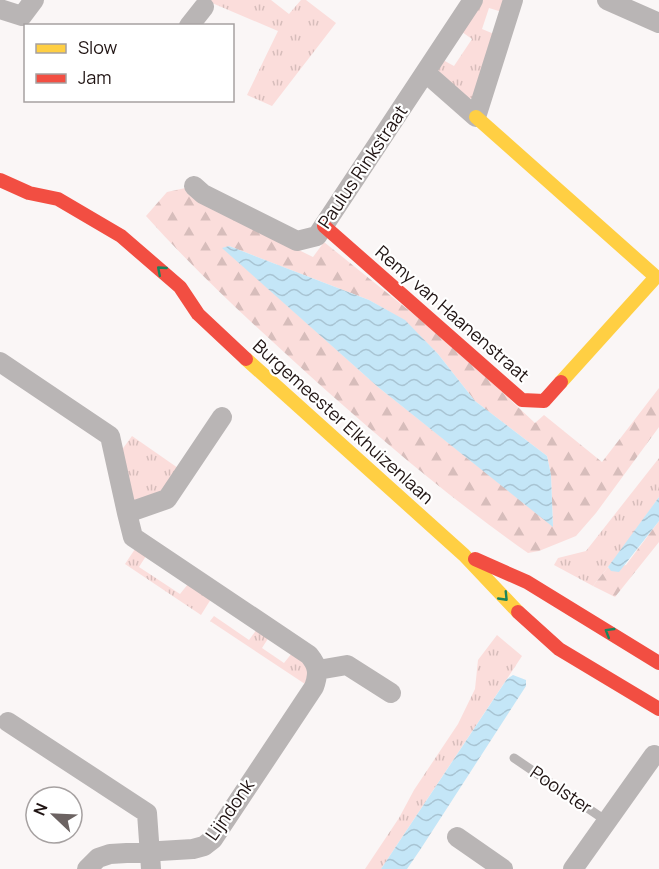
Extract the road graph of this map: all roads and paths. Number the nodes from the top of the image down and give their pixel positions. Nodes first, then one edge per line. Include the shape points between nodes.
1 (34, 0) edge
2 (473, 0) edge
3 (513, 0) edge
4 (608, 0) edge
5 (204, 7) dead end
6 (0, 9) edge
7 (24, 22) edge
8 (659, 23) edge
9 (191, 24) edge
10 (426, 73) junction
11 (476, 117) junction
12 (0, 180) edge
13 (195, 186) dead end
14 (29, 193) junction
15 (50, 212) dead end
16 (324, 226) junction
17 (658, 278) edge
18 (173, 300) dead end
19 (198, 314) junction
20 (0, 362) edge
21 (222, 417) dead end
22 (127, 513) junction
23 (464, 555) junction
24 (659, 663) edge
25 (318, 670) junction
26 (391, 693) dead end
27 (659, 709) edge
28 (8, 722) dead end
29 (654, 755) dead end
30 (514, 758) dead end
31 (608, 822) junction
32 (457, 837) dead end
33 (151, 860) edge
34 (87, 869) edge
35 (503, 869) edge
36 (573, 869) edge

1 - 7 street
2 - 10 street, Paulus Rinkstraat
3 - 11 street
4 - 8 street
5 - 9 street
6 - 7 street
10 - 11 street
10 - 16 street, Paulus Rinkstraat
11 - 17 street, Remy van Haanenstraat
12 - 14 street, Burgemeester Elkhuizenlaan
13 - 16 street, Paulus Rinkstraat via 203,194 297,241 317,236
14 - 15 street, Burgemeester Elkhuizenlaan
19 -> 14 street, Burgemeester Elkhuizenlaan via 180,287 121,236 58,199
16 - 17 street, Remy van Haanenstraat via 522,400 544,401
18 - 19 street, Burgemeester Elkhuizenlaan
19 - 23 street, Burgemeester Elkhuizenlaan
20 - 22 street via 111,436
21 - 22 street via 168,499
22 - 25 street via 133,537 309,655
24 -> 23 street, Burgemeester Elkhuizenlaan via 527,582
23 -> 27 street, Burgemeester Elkhuizenlaan via 559,649
25 - 26 street via 347,665
25 - 33 street, Lijndonk via 314,687 213,838 204,846
28 - 33 street via 147,813
29 - 31 street, Poolster
30 - 31 lane, Poolster
31 - 36 street, Poolster
32 - 35 street
33 - 34 street, Lijndonk via 110,854 98,858

